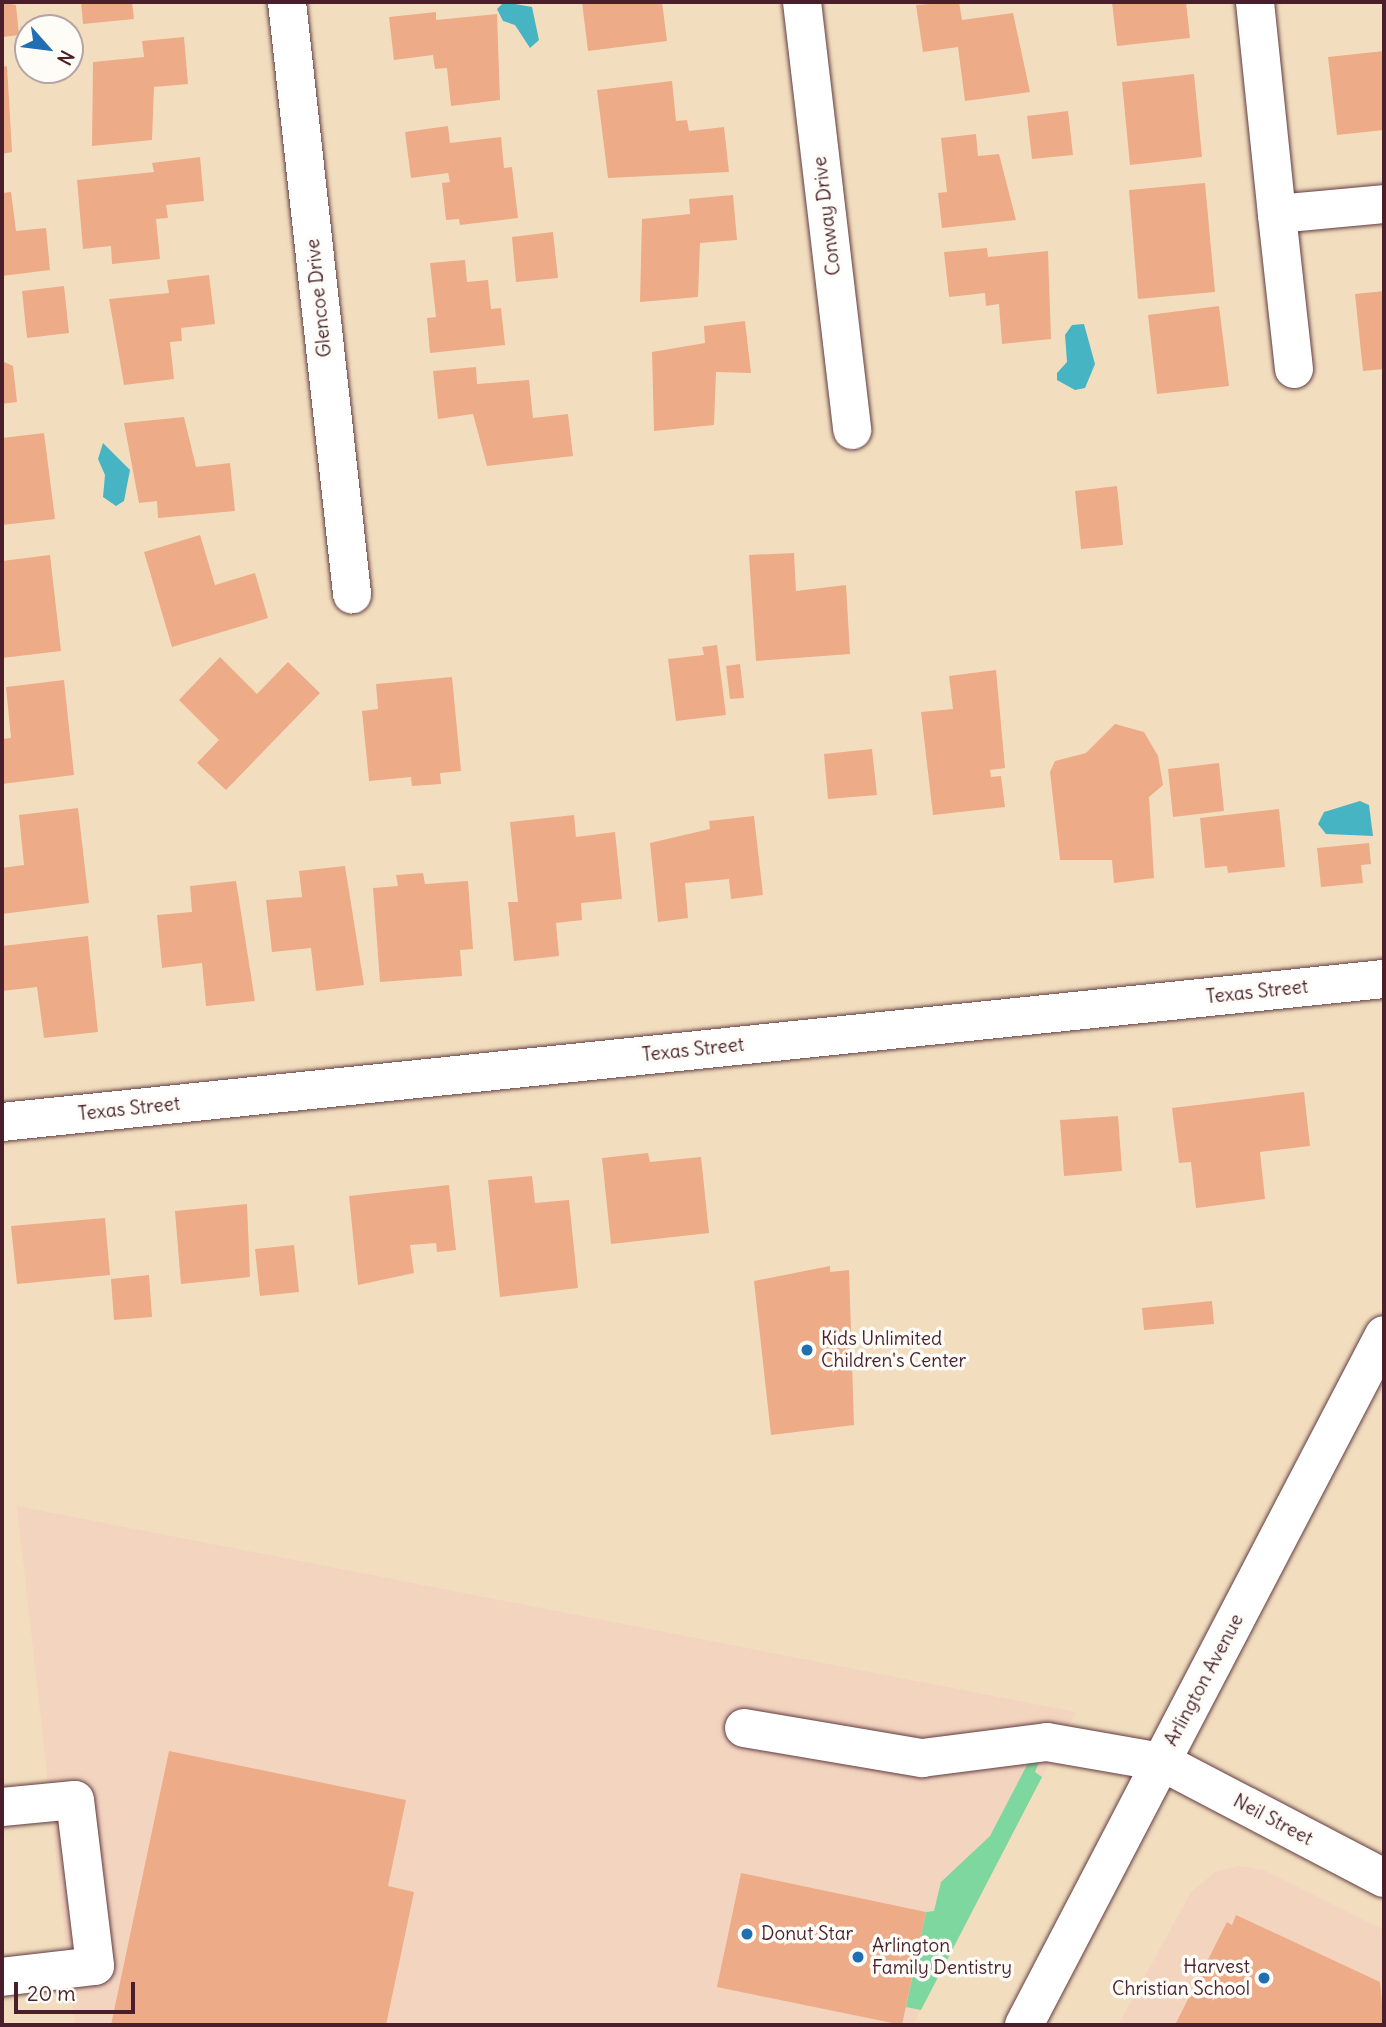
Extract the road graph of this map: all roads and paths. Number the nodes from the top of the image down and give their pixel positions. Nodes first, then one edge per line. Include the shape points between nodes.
1 (287, 2) edge
2 (802, 2) edge
3 (1255, 2) edge
4 (1384, 204) edge
5 (1277, 214) junction
6 (1294, 369) dead end
7 (852, 430) dead end
8 (352, 594) dead end
9 (1384, 979) edge
10 (2, 1122) edge
11 (1384, 1335) edge
12 (744, 1728) dead end
13 (1162, 1762) junction
14 (2, 1807) edge
15 (1384, 1878) edge
16 (2, 1978) edge
17 (1024, 2025) edge

1 - 8 street, Glencoe Drive
2 - 7 street, Conway Drive
3 - 5 street
4 - 5 street
5 - 6 street
9 - 10 street, Texas Street
11 - 13 street, Arlington Avenue
12 - 13 street, Neil Street via 922,1758 1047,1742
13 - 15 street, Neil Street
13 - 17 street, Arlington Avenue
14 - 16 street via 75,1800 95,1966

